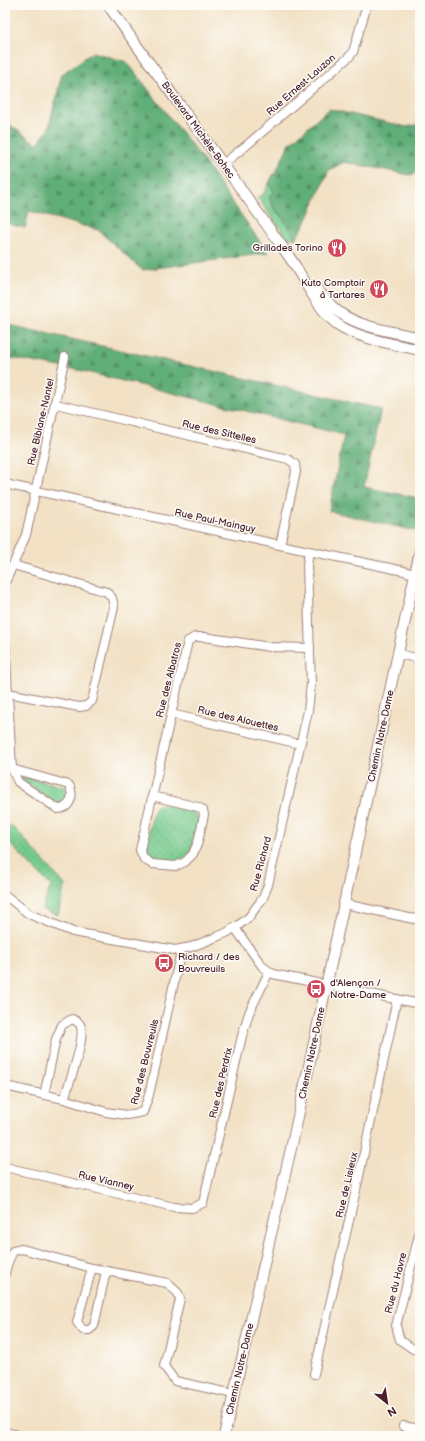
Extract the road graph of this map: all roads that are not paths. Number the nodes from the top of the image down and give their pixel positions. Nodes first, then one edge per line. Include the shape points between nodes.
1 (108, 5) edge
2 (367, 5) edge
3 (223, 164) junction
4 (288, 255) junction
5 (418, 337) edge
6 (420, 350) edge
7 (65, 357) dead end
8 (56, 404) junction
9 (5, 484) edge
10 (35, 491) junction
11 (280, 545) junction
12 (420, 551) edge
13 (309, 552) junction
14 (13, 566) junction
15 (418, 575) edge
16 (5, 583) edge
17 (5, 639) edge
18 (310, 648) junction
19 (399, 654) junction
20 (420, 659) edge
21 (8, 693) junction
22 (171, 714) junction
23 (300, 744) junction
24 (12, 769) junction
25 (152, 796) junction
26 (5, 895) edge
27 (345, 904) junction
28 (420, 916) edge
29 (236, 928) junction
30 (180, 950) junction
31 (269, 972) junction
32 (327, 985) junction
33 (397, 1000) junction
34 (420, 1004) edge
35 (5, 1086) edge
36 (44, 1095) junction
37 (64, 1099) junction
38 (5, 1167) edge
39 (203, 1203) joint
40 (420, 1231) edge
41 (92, 1268) junction
42 (106, 1271) junction
43 (5, 1273) edge
44 (420, 1350) edge
45 (314, 1374) dead end
46 (234, 1394) junction
47 (403, 1426) dead end
48 (420, 1429) edge
49 (5, 1434) edge
50 (14, 1436) edge
51 (224, 1436) edge

1 - 3 street, Boulevard Michèle-Bohec
2 - 3 street, Rue Ernest-Lauzon via 353,52 349,57
3 - 4 street, Boulevard Michèle-Bohec
4 - 5 street, Boulevard Michèle-Bohec via 340,313 361,323
4 - 6 street, Boulevard Michèle-Bohec via 322,309 337,324 358,334
7 - 8 street, Rue Bibiane-Nantel
8 - 10 street, Rue Bibiane-Nantel
8 - 11 street, Rue des Sittelles via 288,459 295,464 296,472
9 - 10 street, Rue Paul-Mainguy
10 - 11 street, Rue Paul-Mainguy
10 - 14 street, Rue Bibiane-Nantel via 26,535
11 - 13 street, Rue Paul-Mainguy
12 - 15 street, Chemin Notre-Dame
13 - 15 street, Rue Paul-Mainguy
13 - 18 street, Rue Richard via 307,565
14 - 16 street, Rue Bibiane-Nantel
14 - 21 street via 107,592 114,607 92,701 86,706 79,707
15 - 19 street, Chemin Notre-Dame
17 - 21 street
18 - 22 street, Rue des Albatros via 270,647 195,637 188,641
18 - 23 street, Rue Richard via 311,684
19 - 20 street
19 - 27 street, Chemin Notre-Dame
21 - 24 street
22 - 23 street, Rue des Alouettes
22 - 25 street, Rue des Albatros
23 - 29 street, Rue Richard via 266,890 252,914
24 - 24 street via 69,785 72,792 69,804 63,809 58,809 18,782
25 - 25 street, Rue des Albatros via 198,807 204,815 193,854 176,866 152,864 144,859 140,850
26 - 30 street, Rue Richard via 30,914 73,932
27 - 28 street via 415,919
27 - 32 street, Chemin Notre-Dame
29 - 30 street, Rue Richard
29 - 31 street via 259,963
30 - 37 street, Rue des Bouvreuils via 149,1095 143,1112 127,1115 106,1112
31 - 32 street
31 - 39 street, Rue des Perdrix via 249,1013 242,1036
32 - 33 street
32 - 46 street, Chemin Notre-Dame via 292,1148
33 - 34 street
33 - 45 street, Rue de Lisieux
35 - 36 street, Rue des Bouvreuils
36 - 37 street, Rue des Bouvreuils
36 - 37 street via 56,1039 62,1025 72,1019 79,1022 82,1027 81,1044
38 - 39 street, Rue Vianney via 174,1207 192,1208
40 - 44 street, Rue du Havre via 396,1326 400,1340 413,1349
41 - 42 street
41 - 42 street via 77,1322 83,1330 89,1330 94,1326
41 - 43 street via 22,1249 13,1251
42 - 46 street via 167,1283 178,1293 180,1299 164,1366 175,1381
46 - 51 street, Chemin Notre-Dame
47 - 48 street
49 - 50 main road

